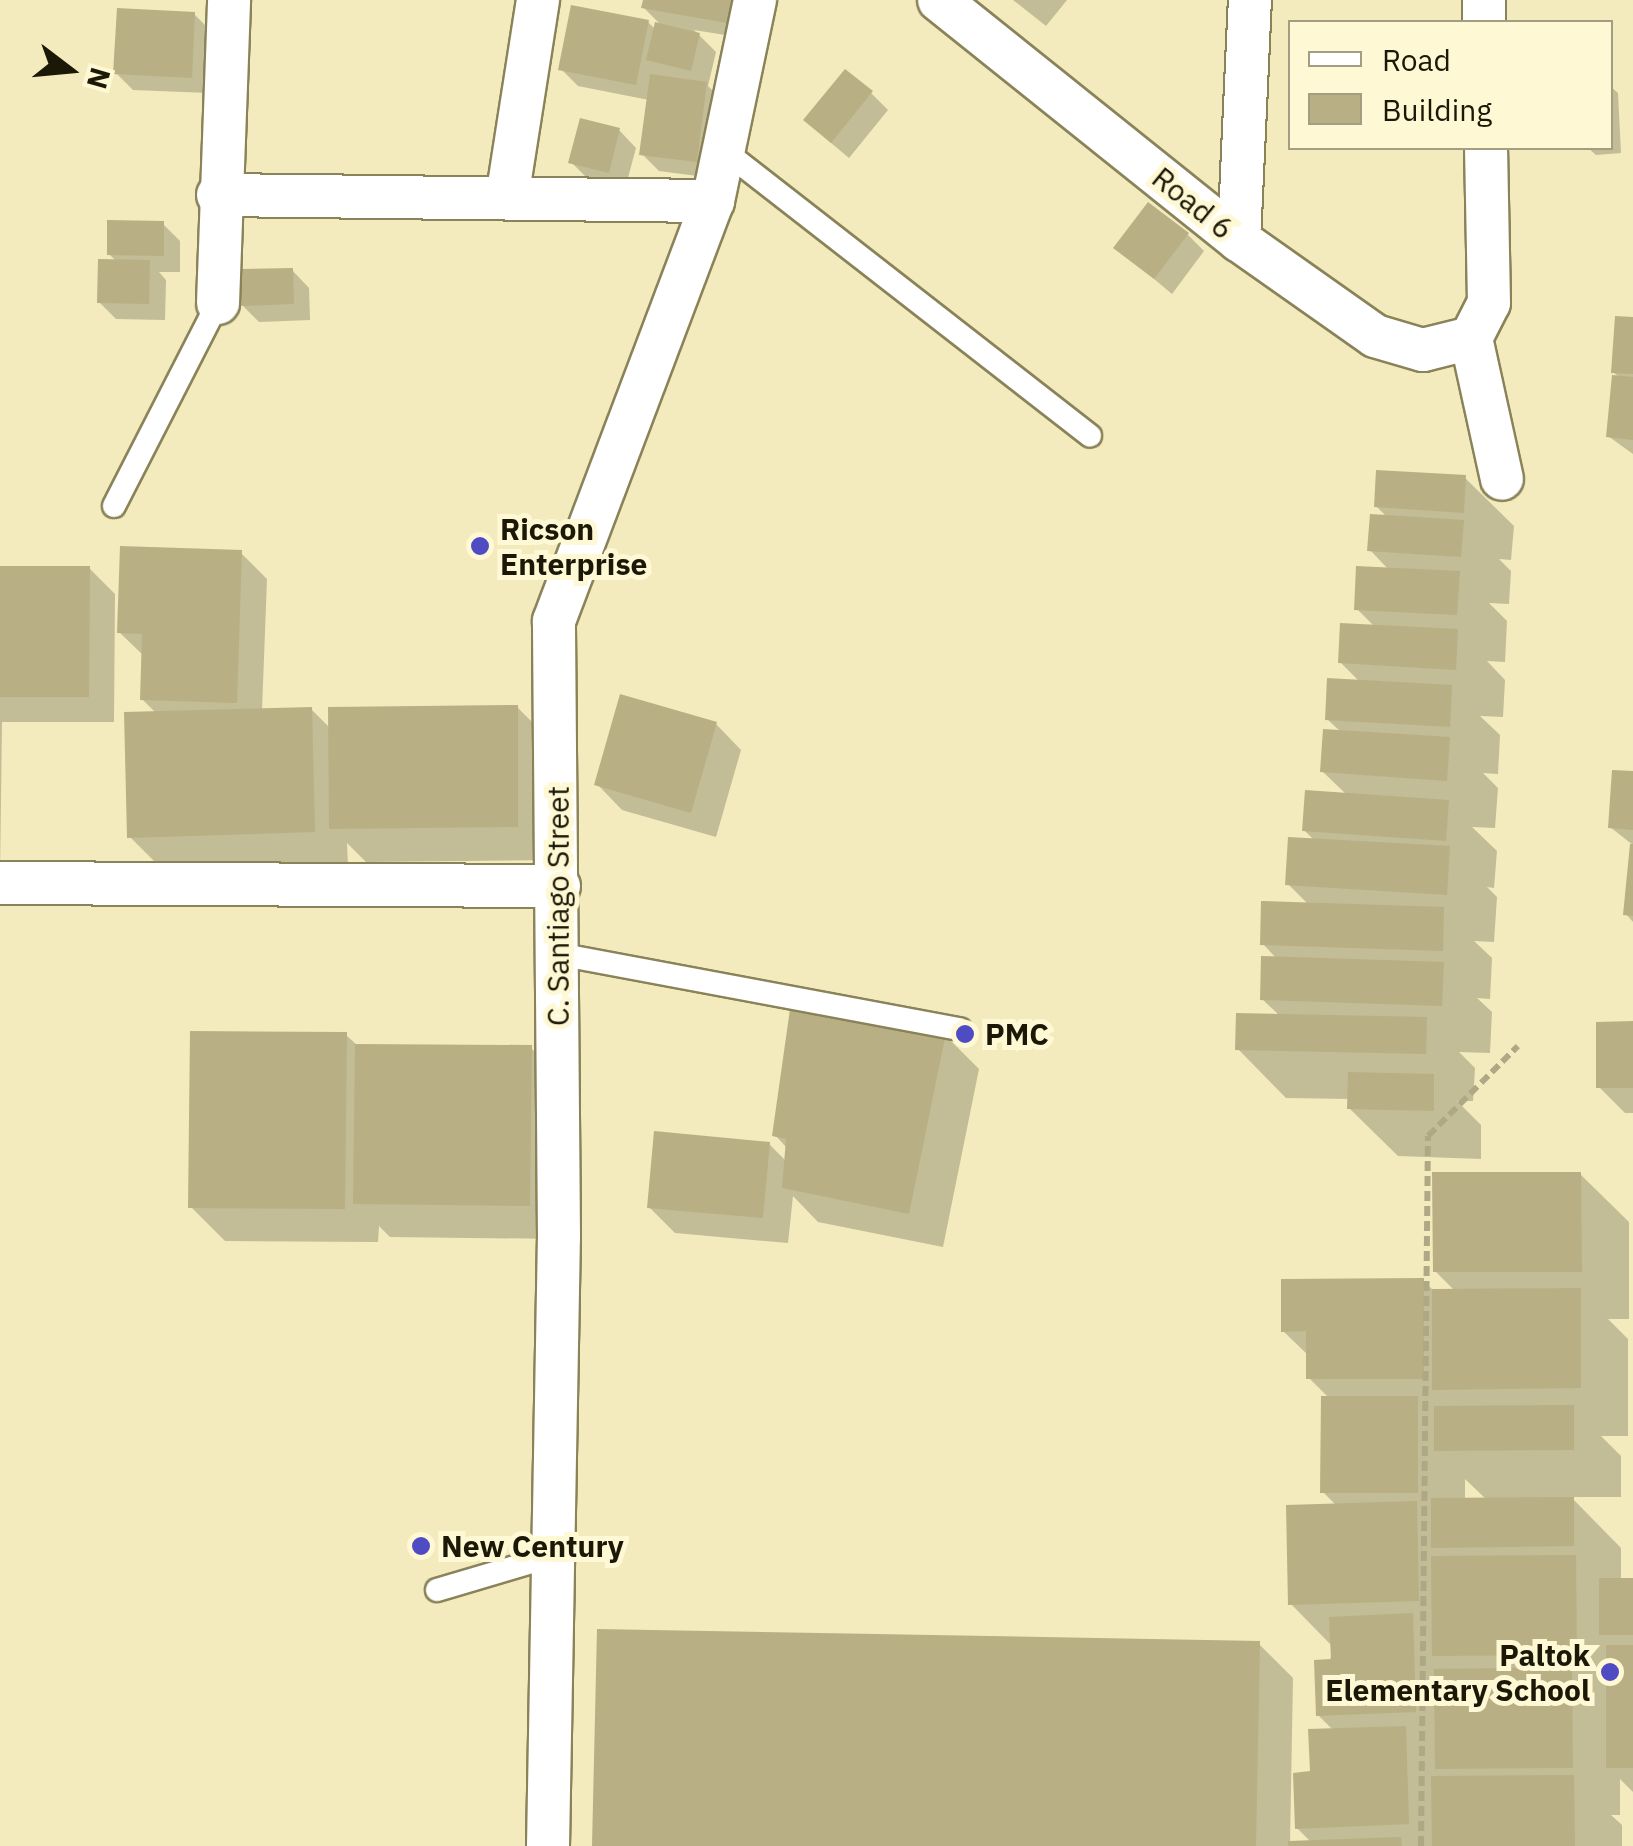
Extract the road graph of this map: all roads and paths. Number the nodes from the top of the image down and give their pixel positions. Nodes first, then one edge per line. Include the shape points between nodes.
1 (229, 0) edge
2 (538, 0) edge
3 (755, 0) edge
4 (940, 0) edge
5 (1250, 0) edge
6 (1486, 150) edge
7 (727, 153) junction
8 (218, 195) junction
9 (507, 198) junction
10 (713, 201) junction
11 (1239, 240) junction
12 (218, 302) joint
13 (1471, 338) junction
14 (1090, 436) dead end
15 (1502, 479) dead end
16 (114, 506) dead end
17 (0, 884) edge
18 (559, 886) junction
19 (558, 954) junction
20 (960, 1029) dead end
21 (1518, 1046) dead end
22 (556, 1554) junction
23 (436, 1590) dead end
24 (548, 1846) edge
25 (1421, 1846) edge

1 - 8 street
2 - 9 street
3 - 7 street, C. Santiago Street
4 - 11 street, Road 6
5 - 11 street
6 - 13 street via 1489,303
7 - 10 street, C. Santiago Street
7 - 14 lane
8 - 9 street
8 - 12 street
9 - 10 street
10 - 18 street, C. Santiago Street via 554,622
11 - 13 street, Road 6 via 1374,336 1422,350
12 - 16 lane
13 - 15 street
17 - 18 street
18 - 19 street, C. Santiago Street
19 - 20 lane
19 - 22 street, C. Santiago Street
21 - 25 path via 1428,1136
22 - 23 lane
22 - 24 street, C. Santiago Street

